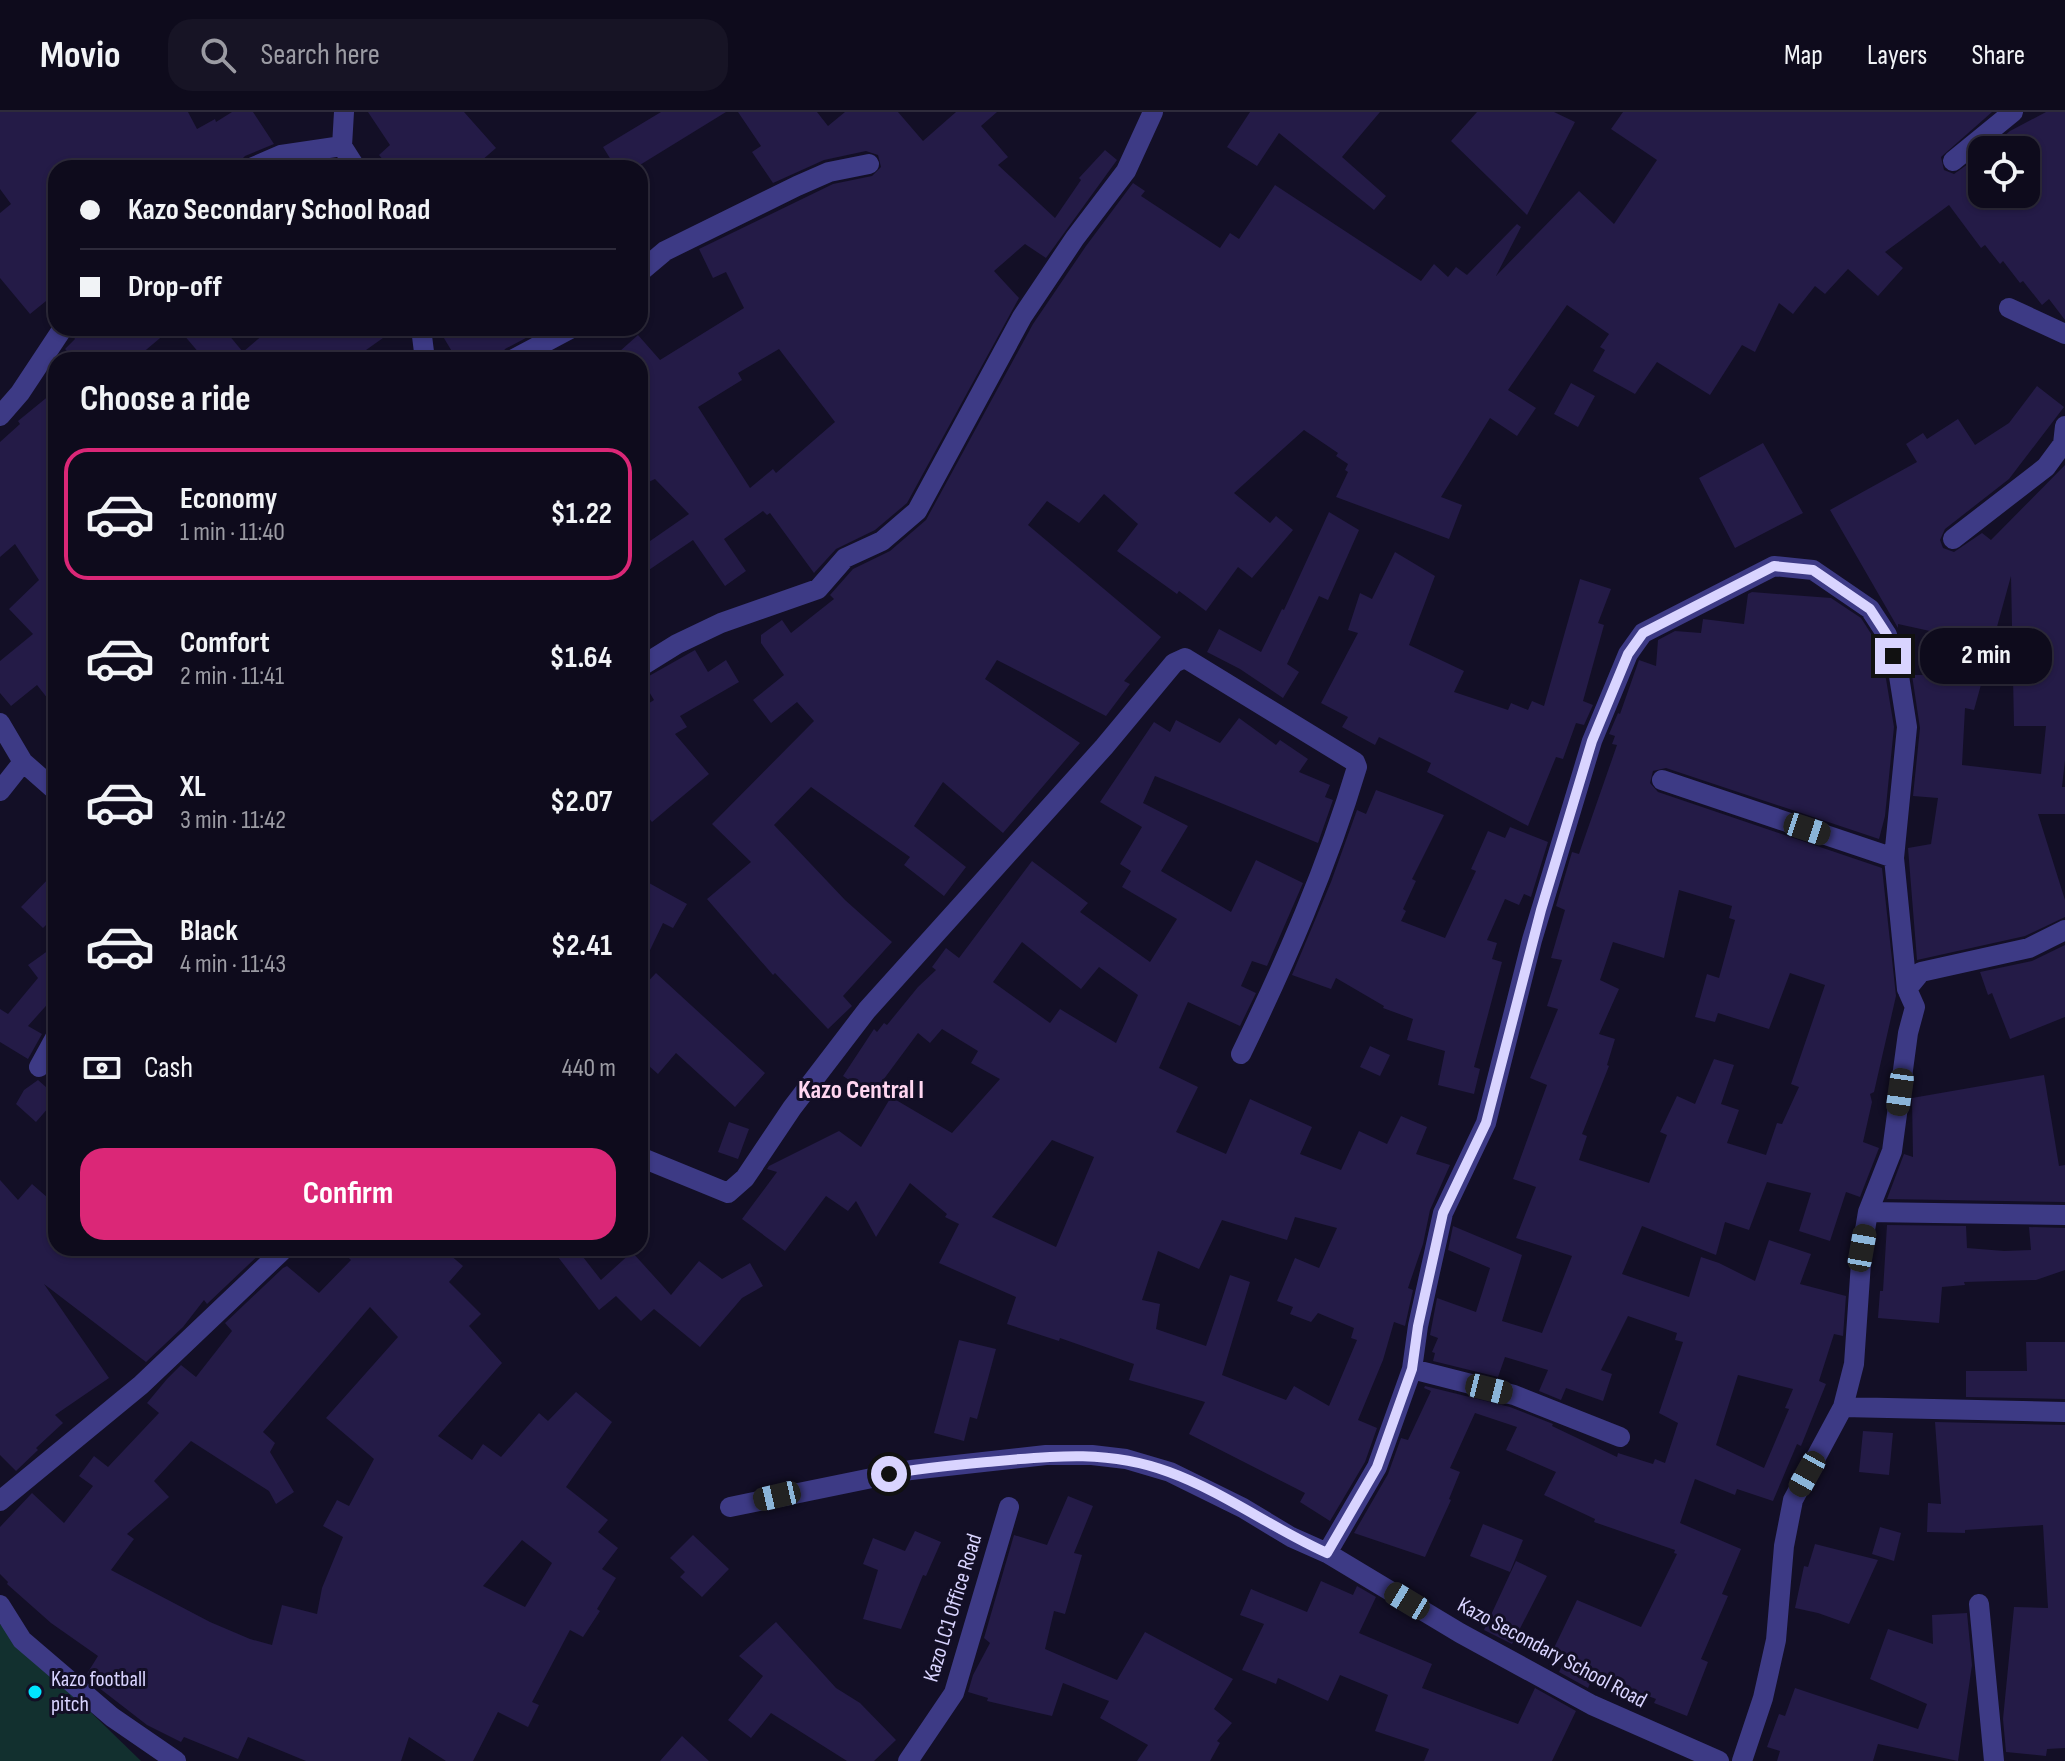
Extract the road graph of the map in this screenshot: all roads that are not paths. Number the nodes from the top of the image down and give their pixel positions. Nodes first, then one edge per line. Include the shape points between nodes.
1 (344, 112) edge
2 (1153, 112) edge
3 (2013, 112) edge
4 (342, 146) junction
5 (269, 160) edge
6 (351, 160) edge
7 (1953, 161) dead end
8 (869, 164) dead end
9 (648, 265) edge
10 (2009, 308) dead end
11 (2065, 334) edge
12 (58, 336) edge
13 (557, 336) edge
14 (527, 352) edge
15 (0, 416) edge
16 (2065, 426) edge
17 (1953, 539) dead end
18 (648, 662) edge
19 (0, 723) edge
20 (23, 762) junction
21 (1662, 780) dead end
22 (48, 784) edge
23 (0, 791) edge
24 (1894, 858) junction
25 (2065, 930) edge
26 (1907, 989) junction
27 (48, 1051) edge
28 (1241, 1054) dead end
29 (39, 1067) dead end
30 (648, 1160) edge
31 (1868, 1212) junction
32 (2065, 1215) edge
33 (277, 1256) edge
34 (1412, 1369) junction
35 (1843, 1407) junction
36 (2065, 1412) edge
37 (1620, 1437) dead end
38 (0, 1501) edge
39 (730, 1507) dead end
40 (1009, 1507) dead end
41 (1327, 1553) junction
42 (1979, 1604) dead end
43 (0, 1605) edge
44 (176, 1761) edge
45 (908, 1761) edge
46 (1719, 1761) edge
47 (1742, 1761) edge
48 (1994, 1761) edge

1 - 4 street
2 - 18 street via 1126,171 1022,317 917,511 882,541 845,558 818,589 721,623
3 - 7 street
4 - 5 street
4 - 6 street
8 - 9 street via 829,172 797,186 665,251
10 - 11 street
12 - 15 street
13 - 14 street
16 - 17 street via 2063,444 2046,467
19 - 20 street
20 - 22 street
20 - 23 street
21 - 24 street
24 - 26 street
24 - 34 street via 1907,727 1887,635 1870,609 1813,570 1774,566 1643,633 1628,654 1592,741 1532,940 1486,1123 1443,1213
25 - 26 street via 2029,948 1921,972
26 - 31 street via 1915,1007 1892,1151
27 - 29 street
28 - 30 street via 1335,840 1357,767 1185,658 1174,663 867,1010 734,1190 728,1193
31 - 32 street
31 - 35 street via 1854,1364
33 - 38 street via 141,1385
34 - 37 street via 1514,1395
34 - 41 street via 1377,1467
35 - 36 street
35 - 47 street via 1793,1500 1776,1640
39 - 41 street, Kazo Secondary School Road via 911,1470 1092,1455 1170,1472
40 - 45 street, Kazo LC1 Office Road via 954,1693
41 - 46 street, Kazo Secondary School Road via 1592,1705
42 - 48 street
43 - 44 street via 22,1640 112,1717

